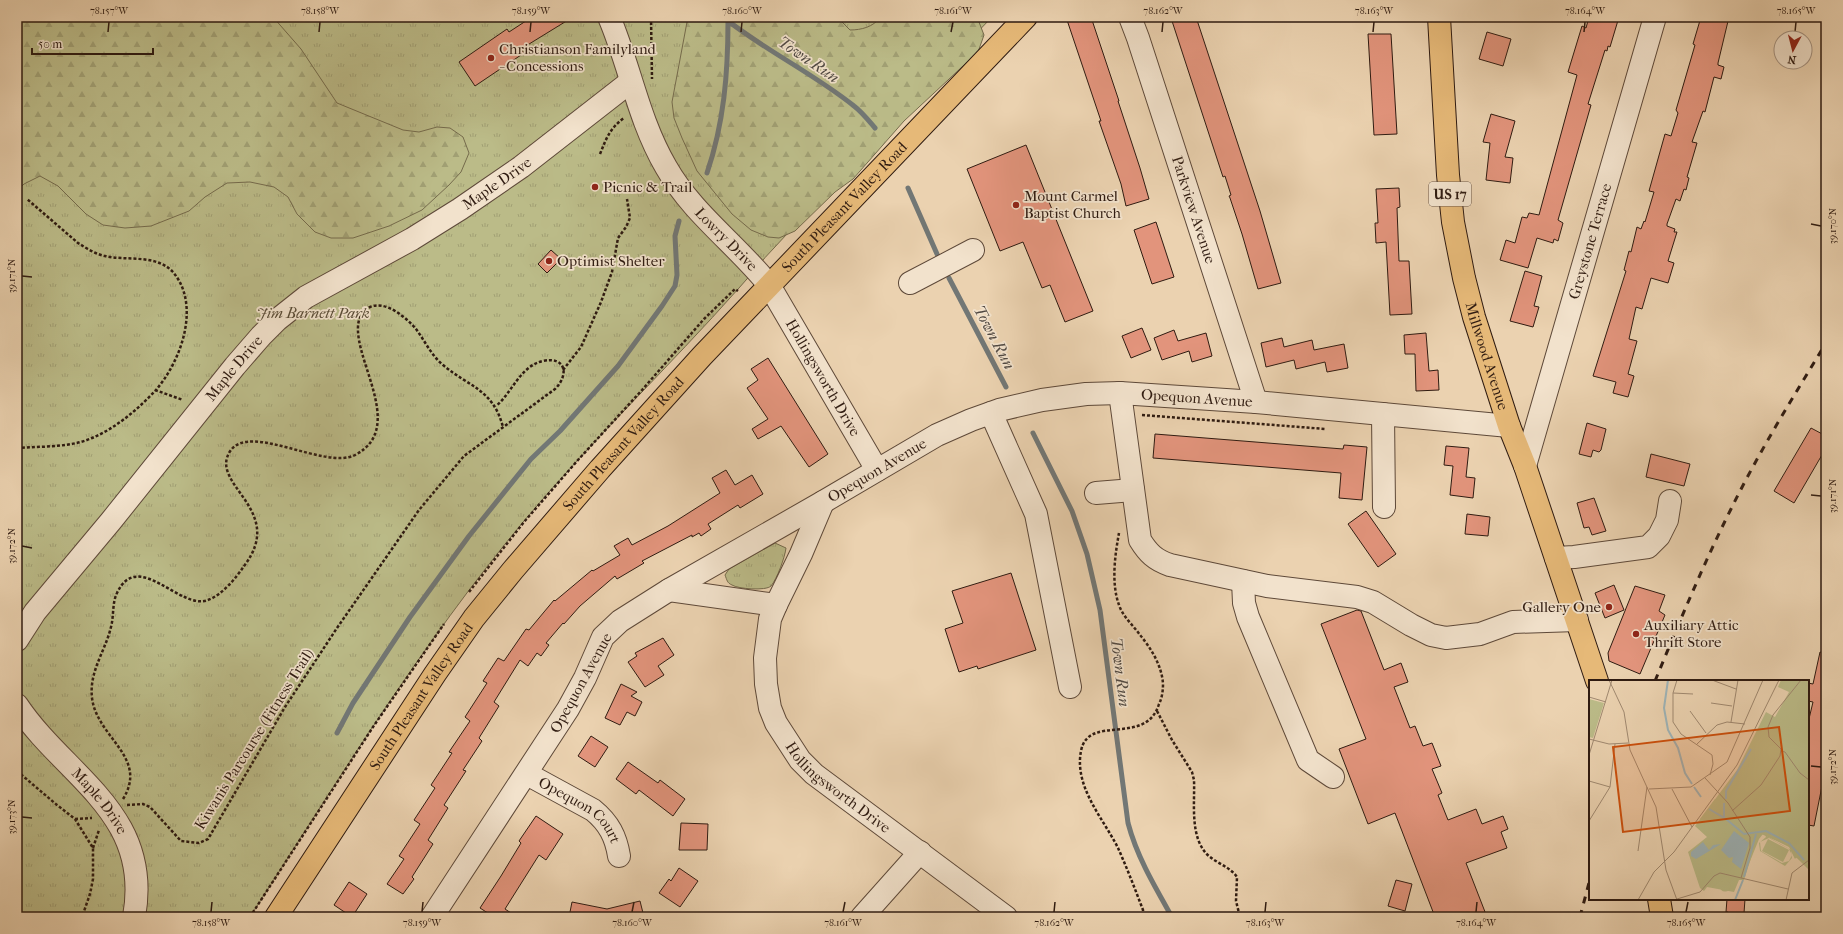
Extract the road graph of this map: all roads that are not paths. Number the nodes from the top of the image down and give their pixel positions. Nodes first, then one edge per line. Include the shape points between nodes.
1 (608, 17) edge
2 (1026, 17) edge
3 (1130, 17) edge
4 (1440, 17) edge
5 (1655, 17) edge
6 (630, 82) junction
7 (973, 250) dead end
8 (910, 282) dead end
9 (769, 285) junction
10 (1256, 402) junction
11 (1121, 404) junction
12 (991, 413) junction
13 (1383, 414) junction
14 (1509, 426) junction
15 (1525, 466) junction
16 (877, 470) junction
17 (1133, 490) junction
18 (1096, 493) dead end
19 (1670, 501) dead end
20 (823, 502) junction
21 (1384, 507) dead end
22 (1556, 558) junction
23 (1243, 581) junction
24 (669, 590) junction
25 (776, 605) junction
26 (1578, 620) junction
27 (17, 640) edge
28 (1598, 680) edge
29 (1070, 687) dead end
30 (17, 705) edge
31 (527, 774) junction
32 (1333, 777) dead end
33 (920, 852) junction
34 (619, 856) dead end
35 (1659, 900) edge
36 (134, 917) edge
37 (276, 917) edge
38 (432, 917) edge
39 (862, 917) edge
40 (1006, 917) edge
41 (1662, 917) edge

1 - 6 street, Lowry Drive via 619,42
2 - 9 main road, South Pleasant Valley Road
3 - 10 street, Parkview Avenue
4 - 14 main road, Millwood Avenue / US 17 via 1448,175 1453,222 1474,316
5 - 15 street, Greystone Terrace
6 - 9 street, Lowry Drive via 657,152 684,194
6 - 27 street, Maple Drive via 527,163 460,209 290,308 261,336 35,612
7 - 8 street
9 - 16 street, Hollingsworth Drive
9 - 37 main road, South Pleasant Valley Road via 605,463 474,618
10 - 11 street, Opequon Avenue
10 - 13 street, Opequon Avenue
11 - 12 street, Opequon Avenue via 1086,394 1042,400
11 - 17 street
12 - 16 street, Opequon Avenue via 938,435
12 - 29 street via 1036,514
13 - 14 street, Opequon Avenue
13 - 21 street
14 - 15 main road, Millwood Avenue / US 17
15 - 22 main road, Millwood Avenue / US 17
16 - 20 street, Opequon Avenue
17 - 18 street
17 - 23 street via 1140,540 1147,552 1170,566
19 - 22 street via 1667,520 1659,536 1648,547
20 - 24 street, Opequon Avenue
20 - 25 street, Hollingsworth Drive
22 - 26 main road, Millwood Avenue / US 17
23 - 26 street via 1357,597 1373,602 1431,635 1446,638 1480,634 1512,622
23 - 32 street via 1244,603 1248,617 1308,760
24 - 25 street
24 - 31 street, Opequon Avenue via 620,621 603,637 568,709
25 - 33 street, Hollingsworth Drive via 770,619 765,658 770,708 776,723 789,745 814,774
26 - 28 main road, Millwood Avenue / US 17
30 - 36 street, Maple Drive via 42,737 102,800 126,839 136,877
31 - 34 street, Opequon Court via 603,818 616,840
31 - 38 street, Opequon Avenue
33 - 39 street
33 - 40 street, Hollingsworth Drive
35 - 41 main road

